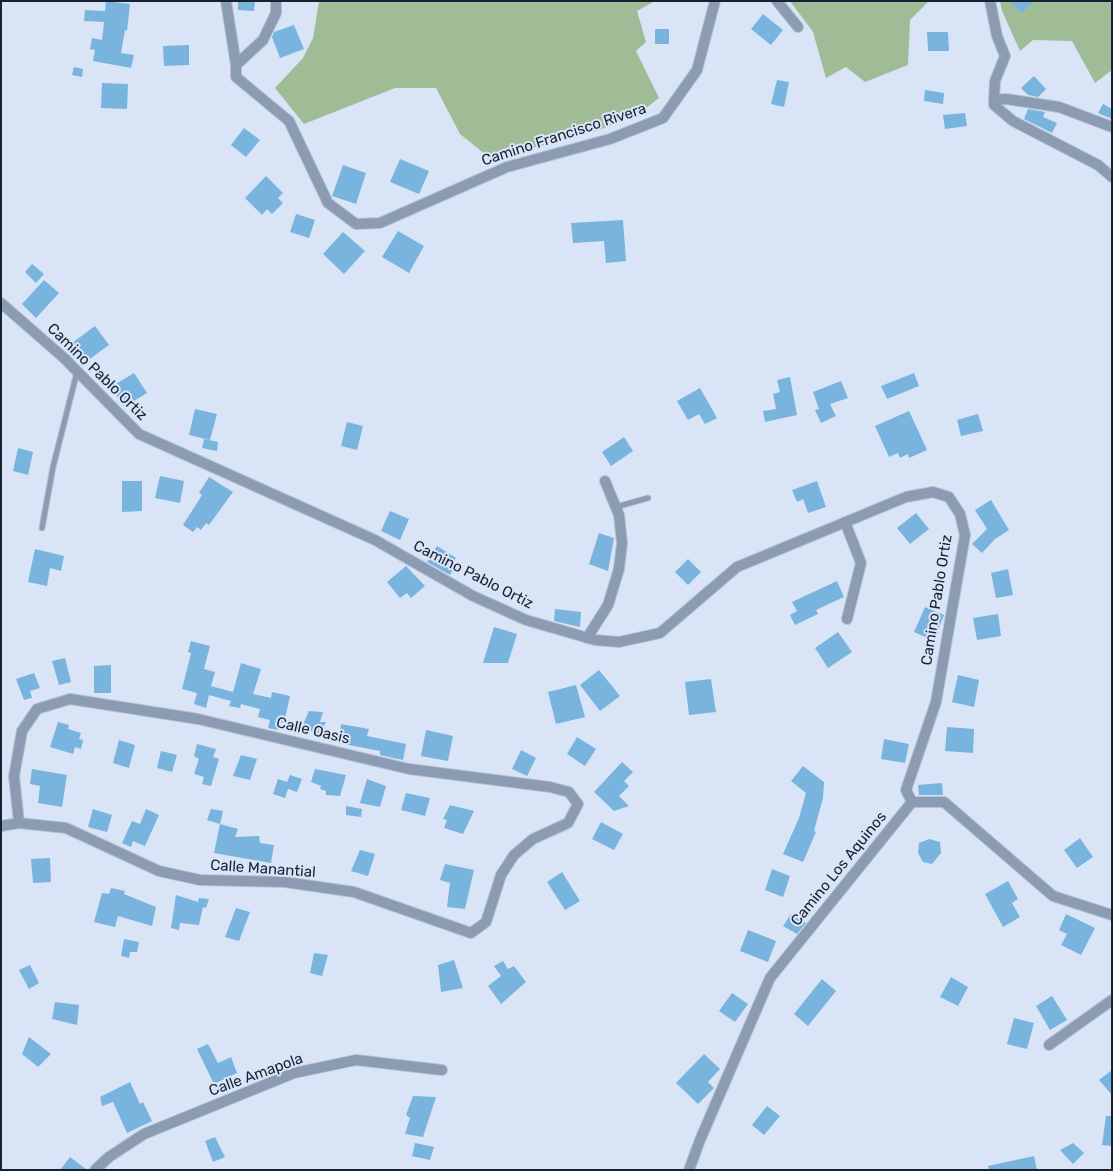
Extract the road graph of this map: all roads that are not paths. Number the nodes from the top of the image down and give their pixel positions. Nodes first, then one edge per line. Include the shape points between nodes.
1 (226, 1) edge
2 (276, 1) edge
3 (715, 1) edge
4 (777, 1) edge
5 (990, 1) edge
6 (798, 27) dead end
7 (236, 65) junction
8 (994, 100) junction
9 (1112, 126) edge
10 (1112, 177) edge
11 (1, 303) edge
12 (77, 372) junction
13 (605, 482) dead end
14 (648, 498) dead end
15 (616, 507) junction
16 (845, 522) junction
17 (42, 528) dead end
18 (847, 619) dead end
19 (587, 638) junction
20 (912, 802) junction
21 (19, 823) junction
22 (1, 826) edge
23 (498, 886) joint
24 (1112, 914) edge
25 (1112, 1000) edge
26 (1049, 1045) dead end
27 (442, 1070) dead end
28 (95, 1170) edge
29 (690, 1170) edge

1 - 7 street, Camino Francisco Rivera
2 - 7 street via 276,13 263,40
3 - 7 street, Camino Francisco Rivera via 698,70 663,118 610,139 506,167 380,223 356,224 328,203 289,121 236,77
4 - 6 street
5 - 8 street via 1005,56 995,82
8 - 9 street via 1059,106
8 - 10 street via 994,105 1013,120 1098,166
11 - 12 street, Camino Pablo Ortiz
12 - 17 lane via 53,467
12 - 19 street, Camino Pablo Ortiz via 139,434 375,540 473,596 526,620
13 - 15 street
14 - 15 lane
15 - 19 street via 622,544 619,569 608,605
16 - 18 street via 861,562
16 - 19 street, Camino Pablo Ortiz via 737,567 660,633 619,642
16 - 20 street, Camino Pablo Ortiz via 906,497 934,492 948,497 960,514 965,535 936,702 906,790
20 - 24 street via 944,802 1053,896
20 - 29 street, Camino Los Aquinos via 770,978
21 - 22 street, Calle Manantial
21 - 23 street, Calle Manantial via 66,828 159,871 200,880 285,882 354,892 471,933 486,922
21 - 23 street, Calle Oasis via 14,776 22,730 37,709 70,698 198,719 409,769 569,792 578,804 568,823 533,839 514,855
25 - 26 street
27 - 28 street, Calle Amapola via 356,1060 294,1074 144,1134 108,1157

